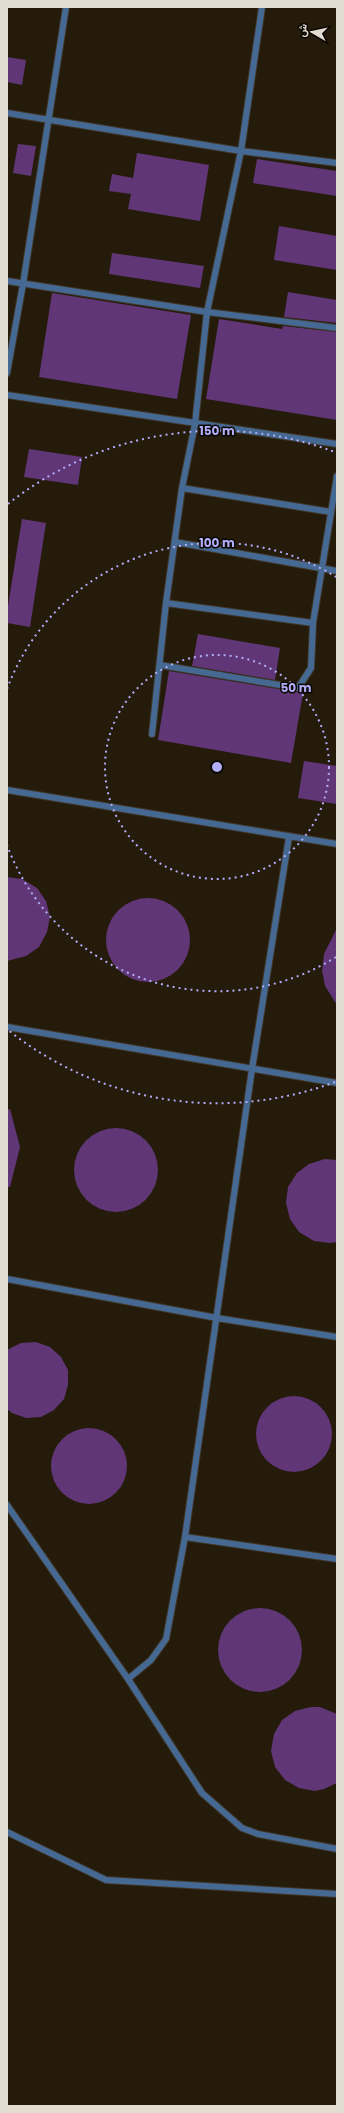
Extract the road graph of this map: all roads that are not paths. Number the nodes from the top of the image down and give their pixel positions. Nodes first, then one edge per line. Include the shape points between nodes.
1 (66, 7) edge
2 (262, 7) edge
3 (7, 113) edge
4 (48, 119) junction
5 (240, 151) junction
6 (337, 163) edge
7 (7, 281) edge
8 (23, 284) junction
9 (207, 312) junction
10 (337, 328) edge
11 (7, 372) edge
12 (7, 396) edge
13 (195, 424) junction
14 (337, 444) edge
15 (337, 476) edge
16 (182, 488) junction
17 (331, 512) junction
18 (175, 542) junction
19 (322, 567) junction
20 (337, 570) edge
21 (166, 603) junction
22 (313, 623) junction
23 (160, 664) junction
24 (152, 734) dead end
25 (7, 790) edge
26 (289, 837) junction
27 (337, 844) edge
28 (7, 1027) edge
29 (252, 1069) junction
30 (337, 1084) edge
31 (7, 1279) edge
32 (217, 1318) junction
33 (337, 1337) edge
34 (7, 1505) edge
35 (185, 1537) junction
36 (337, 1559) edge
37 (128, 1678) junction
38 (7, 1832) edge
39 (337, 1848) edge
40 (337, 1894) edge

1 - 4 lane
2 - 5 lane
3 - 4 lane
4 - 5 lane
4 - 8 lane
5 - 6 lane
5 - 9 lane
7 - 8 lane
8 - 9 lane
8 - 11 lane
9 - 10 lane
9 - 13 lane
12 - 13 lane
13 - 14 lane
13 - 16 lane
15 - 17 lane
16 - 17 lane
16 - 18 lane
17 - 19 lane
18 - 19 lane
18 - 21 lane
19 - 20 lane
19 - 22 lane
21 - 22 lane
21 - 23 lane
22 - 23 lane via 311,668 298,688
23 - 24 lane
25 - 26 lane
26 - 27 lane
26 - 29 lane
28 - 29 lane
29 - 30 lane
29 - 32 lane
31 - 32 lane
32 - 33 lane
32 - 35 lane
34 - 37 lane
35 - 36 lane
35 - 37 lane via 166,1639 151,1660
37 - 39 lane via 202,1793 242,1828 258,1834
38 - 40 lane via 106,1880

